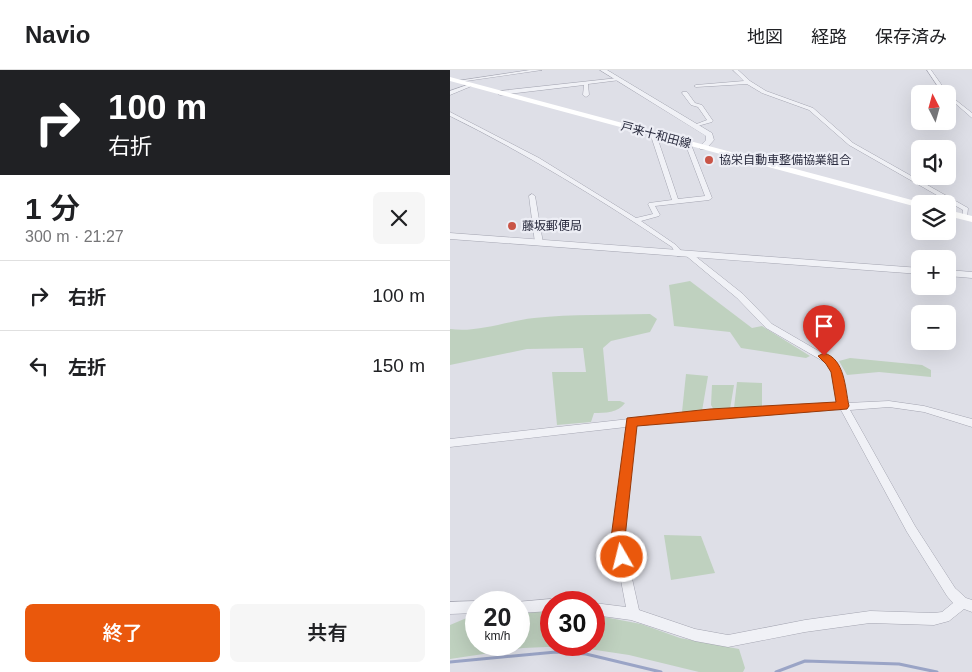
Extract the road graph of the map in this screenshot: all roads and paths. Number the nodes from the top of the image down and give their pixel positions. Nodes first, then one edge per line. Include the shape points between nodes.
1 (540, 70) edge
2 (603, 70) edge
3 (735, 70) edge
4 (930, 70) edge
5 (521, 73) junction
6 (450, 79) edge
7 (618, 80) junction
8 (458, 82) junction
9 (748, 82) junction
10 (586, 83) junction
11 (941, 85) edge
12 (472, 86) junction
13 (696, 86) dead end
14 (528, 89) junction
15 (450, 93) edge
16 (500, 93) junction
17 (685, 93) dead end
18 (586, 95) dead end
19 (956, 102) edge
20 (450, 114) edge
21 (972, 116) edge
22 (696, 126) junction
23 (656, 135) junction
24 (688, 143) junction
25 (703, 147) junction
26 (532, 196) dead end
27 (676, 202) junction
28 (911, 203) edge
29 (956, 214) edge
30 (968, 218) edge
31 (635, 220) junction
32 (450, 236) edge
33 (538, 243) junction
34 (683, 254) junction
35 (911, 270) edge
36 (956, 274) edge
37 (972, 275) edge
38 (843, 406) junction
39 (631, 422) junction
40 (972, 423) edge
41 (450, 442) edge
42 (967, 604) edge
43 (465, 607) edge
44 (450, 608) edge
45 (605, 611) edge
46 (634, 615) junction

1 - 5 street
2 - 7 street
3 - 9 street
4 - 11 street
5 - 8 street
5 - 14 street
6 - 8 main road, 戸来十和田線
7 - 10 street
7 - 22 street
8 - 12 main road, 戸来十和田線
9 - 13 street
9 - 30 street via 769,95 811,109 851,144 966,209
10 - 14 street
10 - 18 street
12 - 15 street
12 - 16 main road, 戸来十和田線
14 - 16 street
16 - 23 main road, 戸来十和田線
17 - 22 street via 693,104 700,106 710,121
19 - 21 street
20 - 31 street via 558,172
22 - 25 street via 711,137
23 - 24 main road, 戸来十和田線
23 - 27 street
24 - 25 main road, 戸来十和田線
24 - 27 street via 709,198
25 - 28 main road, 戸来十和田線
26 - 33 street
27 - 31 street via 652,204 656,215
29 - 30 main road
31 - 34 street
32 - 33 street
33 - 34 street
34 - 35 street
34 - 38 street via 740,296 776,332 831,362
36 - 37 street
38 - 39 street
38 - 40 street via 901,405
38 - 42 street via 911,529 951,592
39 - 41 street
39 - 46 street via 618,538
42 - 46 street via 945,617 934,619 870,617 728,641 695,635
43 - 44 street
45 - 46 street

